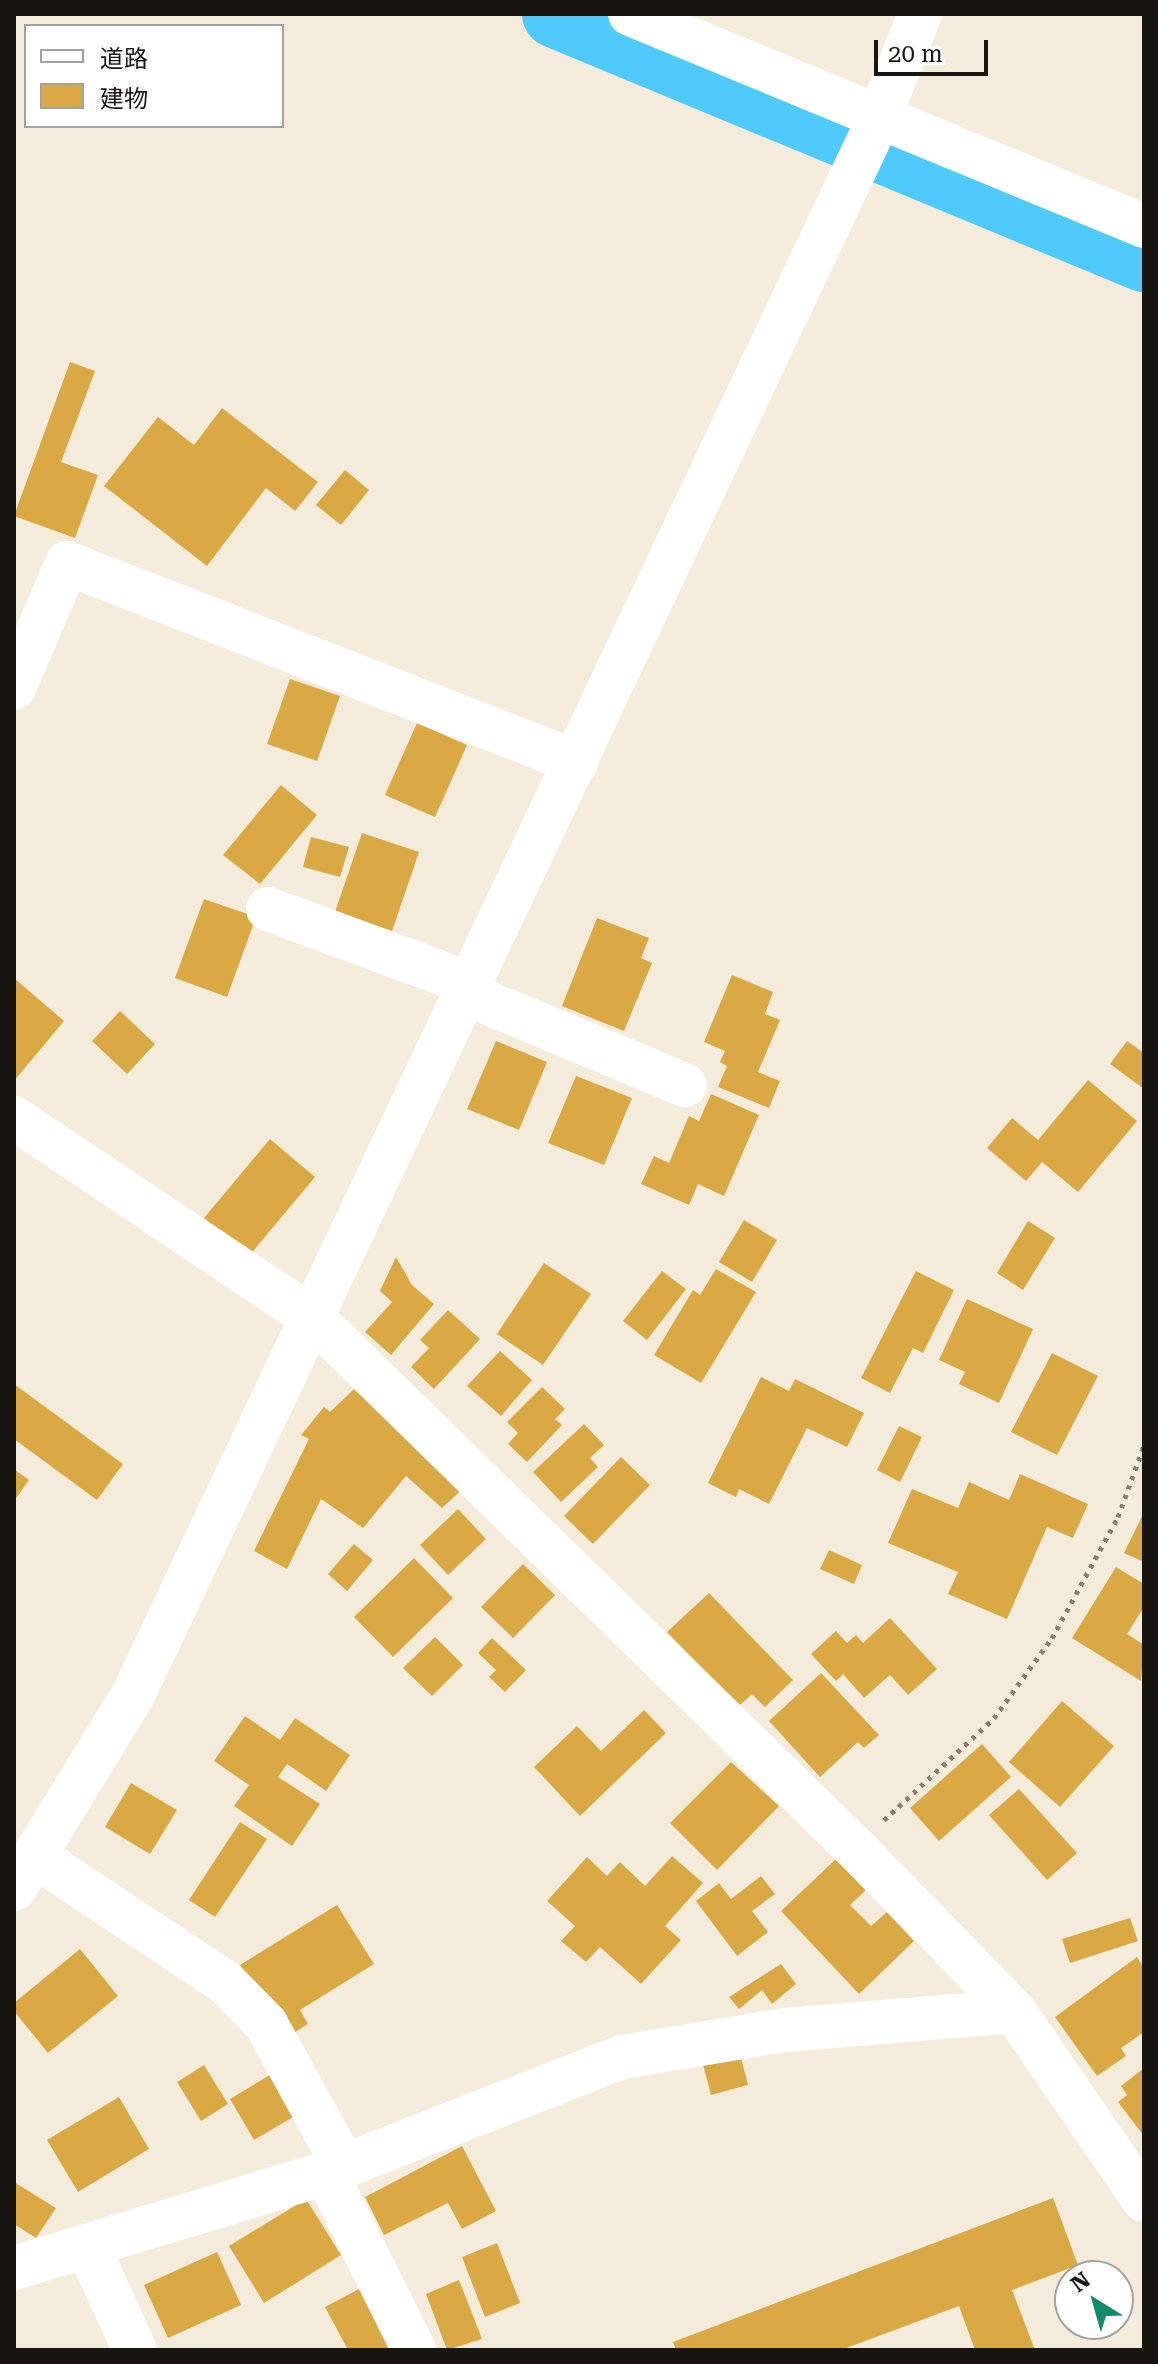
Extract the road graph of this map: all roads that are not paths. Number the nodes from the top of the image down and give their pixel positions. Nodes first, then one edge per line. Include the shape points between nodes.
1 (630, 14) edge
2 (920, 14) edge
3 (880, 116) junction
4 (1144, 226) edge
5 (14, 688) edge
6 (576, 762) junction
7 (268, 909) dead end
8 (469, 989) junction
9 (685, 1085) dead end
10 (14, 1118) edge
11 (314, 1319) junction
12 (24, 1873) edge
13 (1014, 2011) junction
14 (335, 2170) junction
15 (1144, 2200) edge
16 (88, 2247) junction
17 (14, 2268) edge
18 (135, 2350) edge
19 (414, 2350) edge

1 - 3 street
2 - 3 street
3 - 4 street
3 - 6 street
5 - 6 street via 67,563
6 - 8 street
7 - 8 street
8 - 9 street
8 - 11 street
10 - 11 street
11 - 12 street via 134,1693
11 - 13 street via 854,1847
12 - 14 street via 236,1993 266,2024
13 - 14 street via 785,2030 622,2057
13 - 15 street
14 - 16 street
14 - 19 street
16 - 17 street
16 - 18 street

